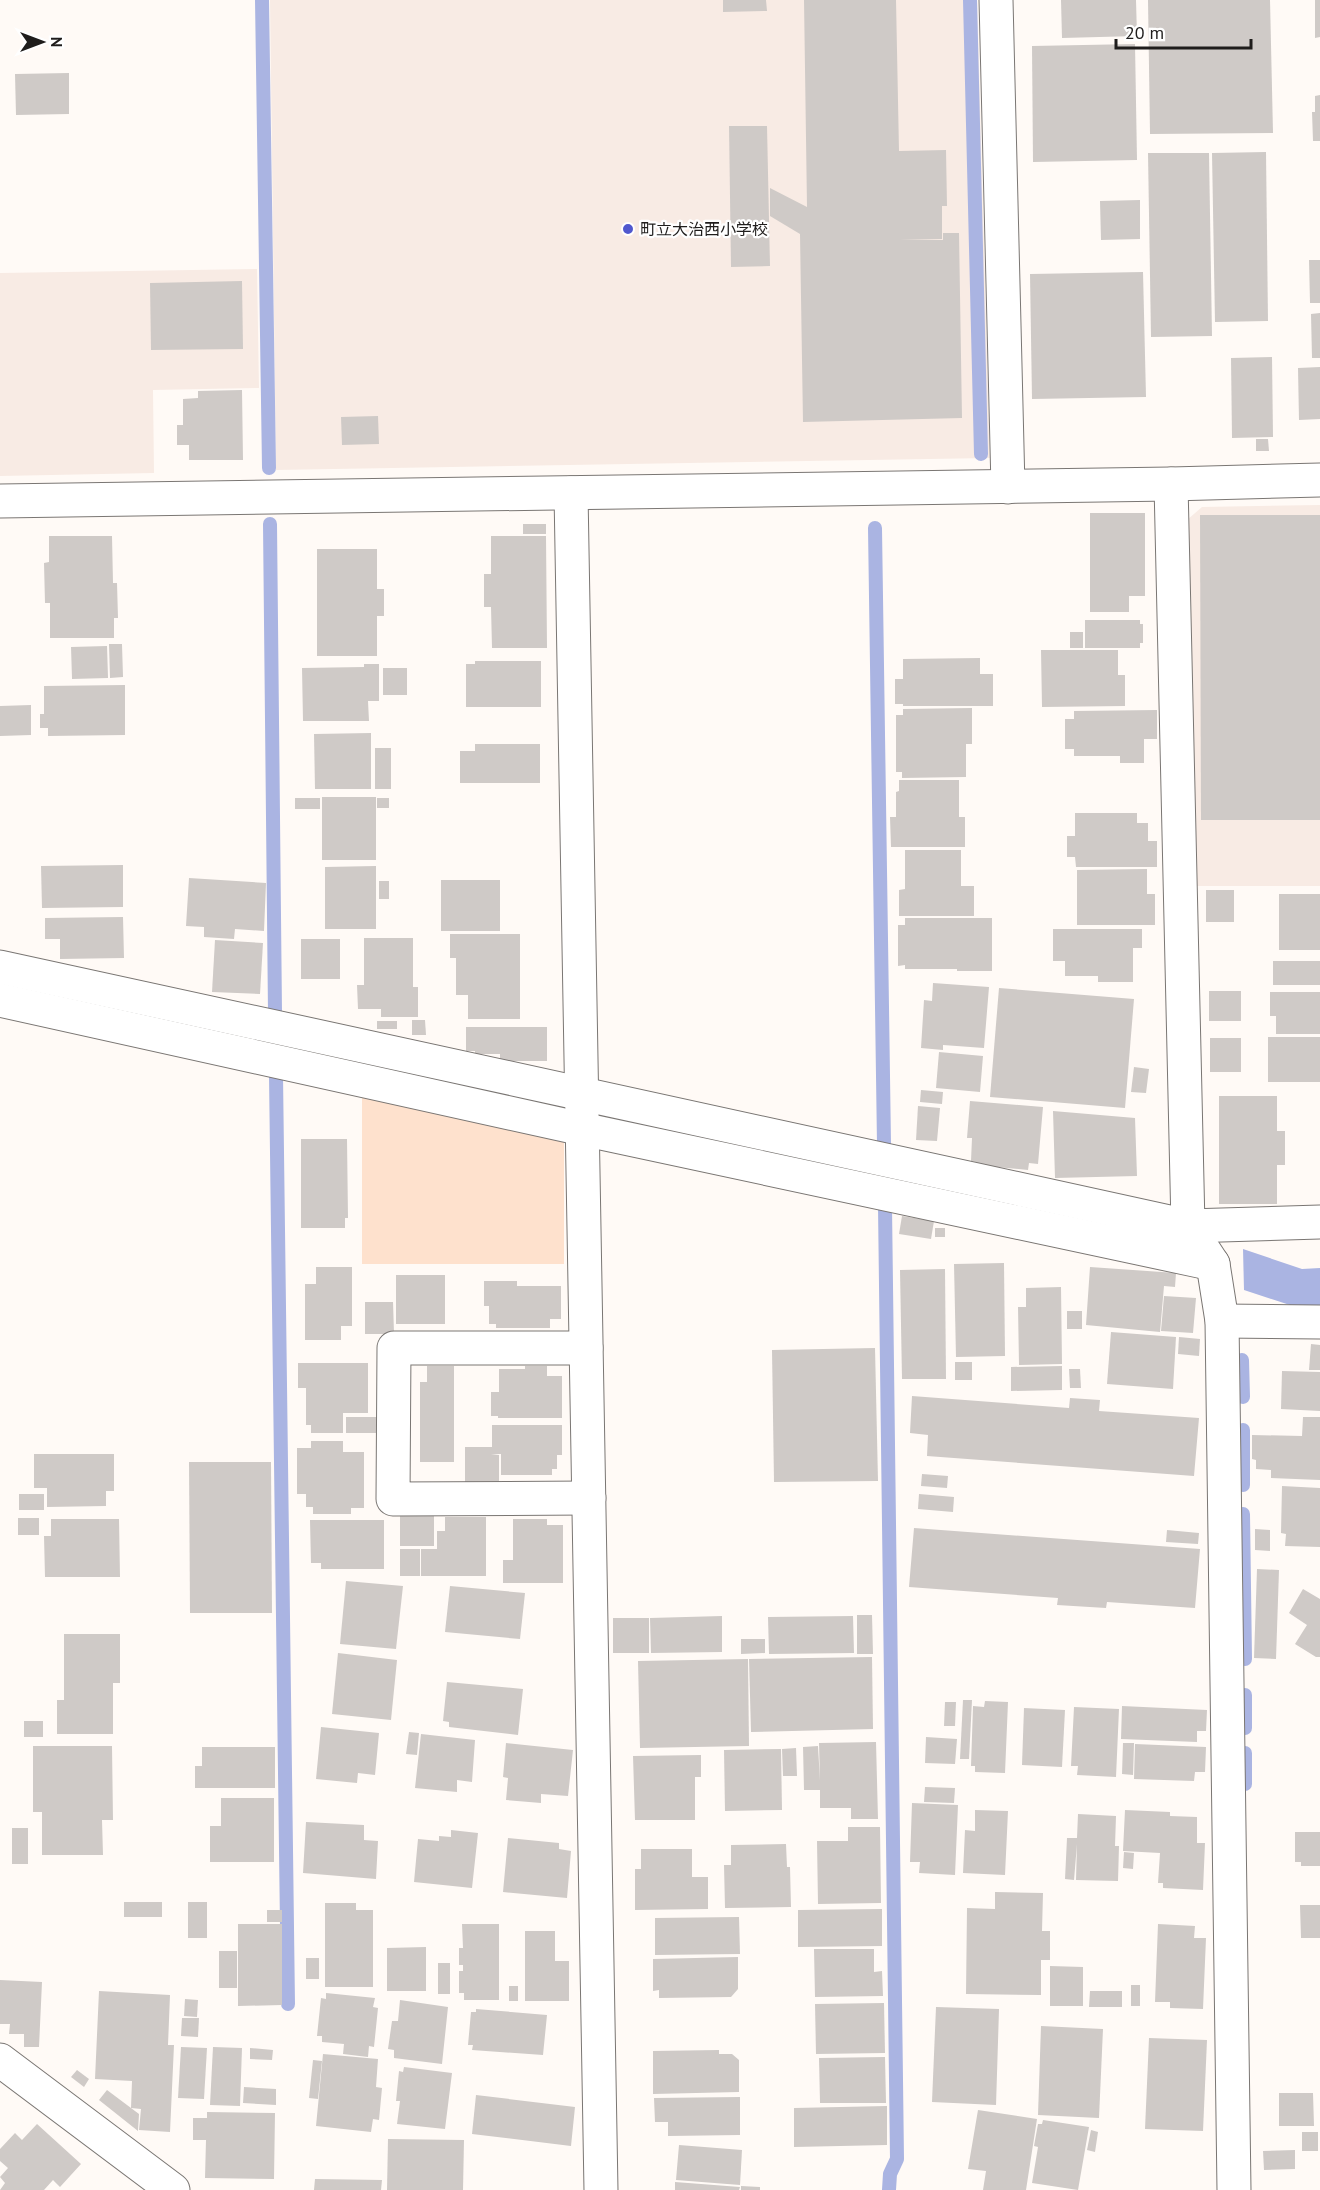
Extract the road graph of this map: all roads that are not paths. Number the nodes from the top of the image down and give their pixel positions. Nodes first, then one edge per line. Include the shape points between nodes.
1 (996, 0) edge
2 (1320, 480) edge
3 (1171, 484) junction
4 (1008, 487) junction
5 (571, 493) junction
6 (0, 501) edge
7 (0, 967) edge
8 (0, 1000) edge
9 (581, 1095) junction
10 (582, 1129) junction
11 (1320, 1222) edge
12 (1188, 1226) junction
13 (1213, 1264) junction
14 (1221, 1321) junction
15 (1320, 1322) edge
16 (586, 1348) junction
17 (589, 1498) junction
18 (0, 2060) edge
19 (169, 2188) edge
20 (601, 2190) edge
21 (1234, 2190) edge

1 - 4 street
2 - 3 street
3 - 4 street
3 - 12 street
4 - 5 street
5 - 6 street
5 - 9 street
7 - 9 street
8 - 10 street
9 - 10 street
9 - 12 street
10 - 13 street
10 - 16 street
11 - 12 street
12 - 13 street
13 - 14 street
14 - 15 street
14 - 21 street
16 - 17 street
16 - 17 street via 394,1348 393,1499
17 - 20 street
18 - 19 street

